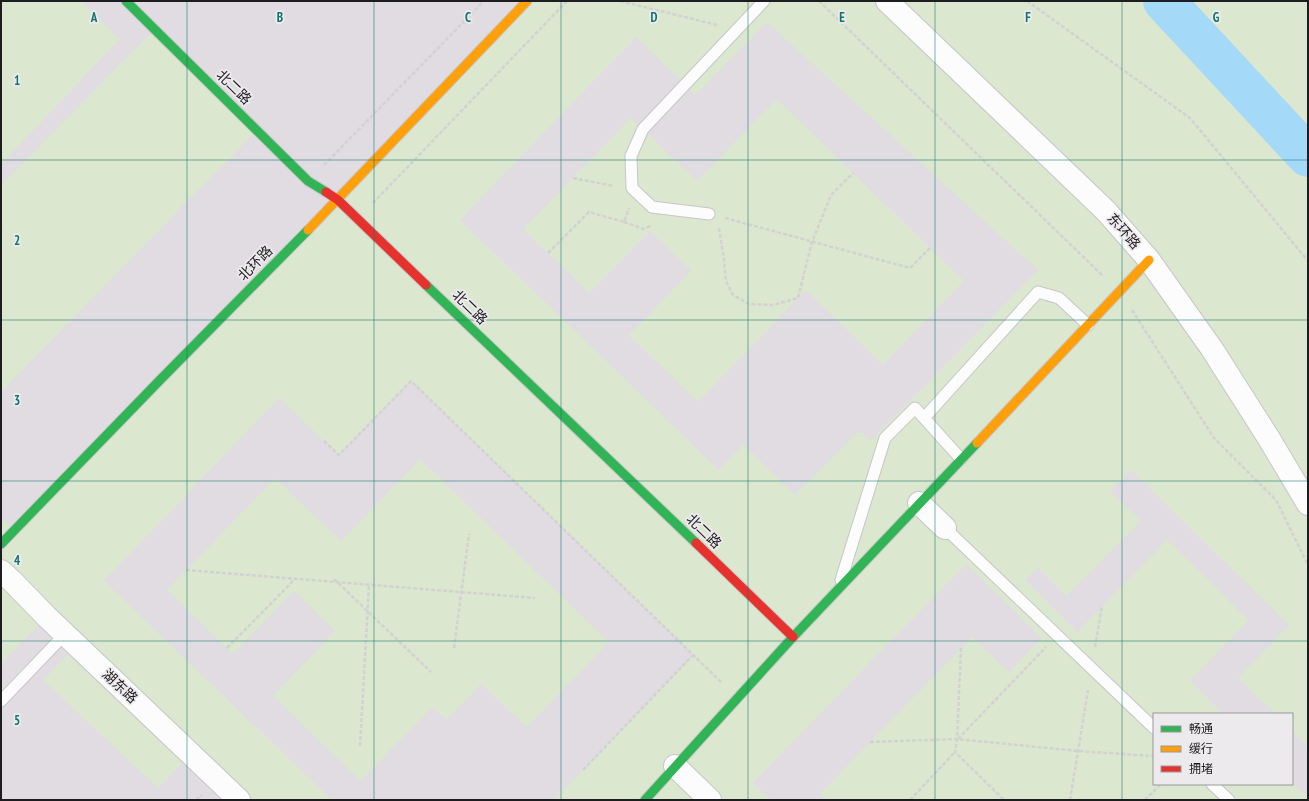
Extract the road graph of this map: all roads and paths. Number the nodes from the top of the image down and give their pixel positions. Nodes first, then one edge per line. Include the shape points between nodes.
1 (126, 1) edge
2 (484, 1) edge
3 (527, 1) edge
4 (567, 1) edge
5 (620, 1) edge
6 (764, 1) edge
7 (819, 1) edge
8 (887, 1) edge
9 (1027, 1) edge
10 (736, 30) junction
11 (853, 173) dead end
12 (573, 178) dead end
13 (308, 181) junction
14 (634, 190) junction
15 (338, 200) junction
16 (713, 215) junction
17 (358, 219) junction
18 (812, 242) junction
19 (930, 248) dead end
20 (548, 253) dead end
21 (1149, 260) junction
22 (1308, 261) edge
23 (1119, 291) junction
24 (1088, 324) junction
25 (924, 418) junction
26 (324, 440) dead end
27 (961, 459) junction
28 (919, 503) junction
29 (1308, 504) edge
30 (944, 528) joint
31 (469, 534) dead end
32 (1, 544) edge
33 (1308, 565) edge
34 (186, 570) dead end
35 (1, 571) edge
36 (295, 579) junction
37 (334, 579) dead end
38 (369, 585) junction
39 (838, 588) junction
40 (535, 598) dead end
41 (1102, 606) dead end
42 (65, 634) junction
43 (793, 636) junction
44 (1057, 636) junction
45 (227, 648) dead end
46 (454, 648) dead end
47 (961, 648) dead end
48 (693, 655) junction
49 (1092, 668) junction
50 (431, 672) dead end
51 (737, 698) junction
52 (1, 701) edge
53 (1153, 727) edge
54 (957, 739) junction
55 (870, 742) dead end
56 (360, 746) dead end
57 (1078, 751) junction
58 (955, 752) junction
59 (1153, 756) edge
60 (675, 766) junction
61 (583, 770) dead end
62 (1160, 785) edge
63 (1213, 785) edge
64 (239, 800) edge
65 (645, 800) edge
66 (710, 800) edge
67 (910, 800) edge
68 (1004, 800) edge
69 (1070, 800) edge
70 (1145, 800) edge
71 (1229, 800) edge

1 - 13 street, 北二路
2 - 13 path
3 - 15 street, 北环路
4 - 17 path
5 - 10 path
6 - 10 lane
7 - 23 path
8 - 21 street, 东环路 via 1106,211
9 - 22 path via 1190,118
10 - 14 lane via 643,129 631,156
11 - 18 path via 831,196
12 - 14 path
13 - 15 street, 北二路
14 - 16 lane via 652,207
14 - 20 path via 624,222 589,212
15 - 17 street, 北二路
15 - 32 street, 北环路
16 - 18 path
16 - 18 path via 724,260 726,281 733,295 749,304 773,305 798,298
17 - 43 street, 北二路
18 - 19 path via 910,268
21 - 23 street
21 - 29 street, 东环路 via 1216,355
23 - 24 street
23 - 33 path via 1214,438 1276,500
24 - 25 lane via 1059,298 1038,292
24 - 27 street
25 - 27 lane
25 - 39 lane via 915,408 885,438
26 - 48 path via 339,456 411,381
27 - 28 street
28 - 30 street
28 - 39 street
30 - 44 lane
31 - 46 path
34 - 36 path
35 - 42 street, 湖东路
36 - 38 path
36 - 45 path
37 - 50 path
38 - 40 path
38 - 56 path
39 - 43 street
41 - 49 path
42 - 52 lane
42 - 64 street, 湖东路
43 - 51 street
44 - 49 lane
44 - 54 path
47 - 54 path
48 - 51 path
48 - 61 path
49 - 53 lane
49 - 57 path
51 - 60 street
54 - 55 path
54 - 57 path
54 - 58 path
57 - 59 path
57 - 69 path
58 - 67 path
58 - 68 path
60 - 65 street
60 - 66 street
62 - 70 path
63 - 71 lane

